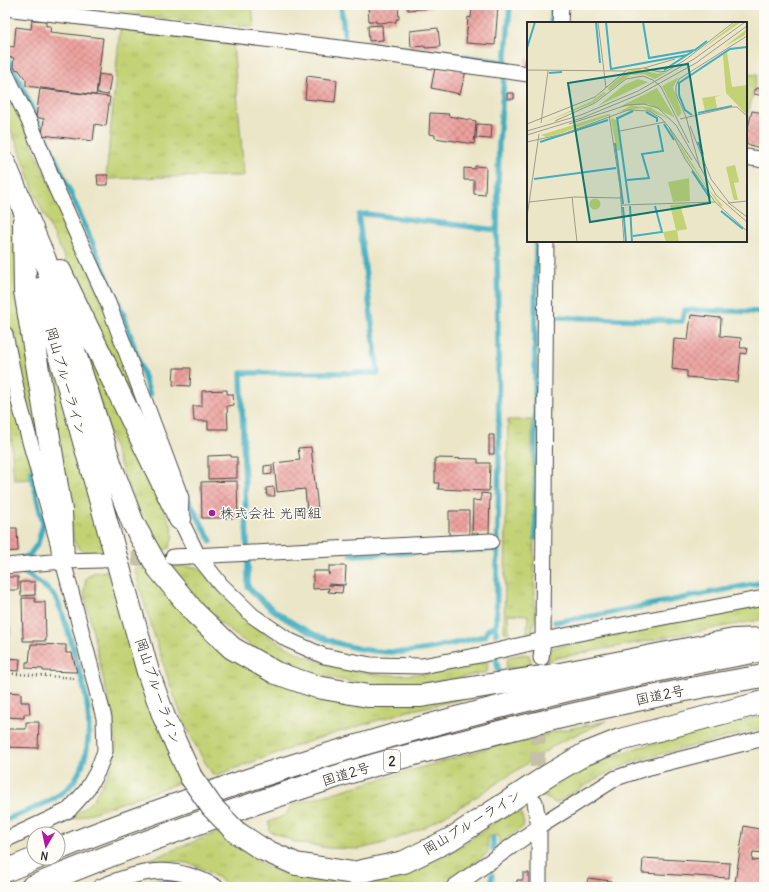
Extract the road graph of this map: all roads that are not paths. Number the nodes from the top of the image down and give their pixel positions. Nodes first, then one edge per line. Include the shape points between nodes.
1 (561, 5) edge
2 (5, 8) edge
3 (560, 22) edge
4 (5, 72) edge
5 (527, 74) edge
6 (747, 157) edge
7 (764, 160) edge
8 (5, 164) edge
9 (24, 212) junction
10 (546, 242) edge
11 (5, 334) edge
12 (180, 519) junction
13 (491, 541) dead end
14 (198, 556) junction
15 (173, 557) tunnel mouth
16 (102, 560) tunnel mouth
17 (63, 561) junction
18 (5, 566) edge
19 (764, 598) edge
20 (764, 639) edge
21 (544, 640) junction
22 (764, 650) edge
23 (541, 658) dead end
24 (764, 676) edge
25 (764, 702) edge
26 (764, 738) edge
27 (535, 802) tunnel mouth
28 (539, 827) junction
29 (5, 840) edge
30 (66, 846) edge
31 (26, 862) edge
32 (5, 871) edge
33 (32, 887) edge
34 (100, 887) edge
35 (216, 887) edge
36 (454, 887) edge
37 (539, 887) edge

1 - 3 street
2 - 5 street via 340,48
4 - 12 street via 31,125 56,188 108,303 181,498
6 - 7 street
8 - 9 main road, 岡山ブルーライン
9 - 12 main road via 61,272
9 - 17 main road via 25,291 61,511
9 - 20 main road, 岡山ブルーライン via 45,260 111,466 133,523 158,568 195,613 232,648 276,673 317,687 368,696 421,696 560,674 734,640
9 - 25 main road, 岡山ブルーライン, bridge via 38,286 148,672 164,717 191,778 212,807 236,832 262,849 296,864 353,873 404,862 451,838 585,754 620,740
10 - 21 street
11 - 17 street via 18,398
12 - 14 street
13 - 14 street
14 - 15 street
14 - 21 street via 220,585 253,616 288,640 324,656 371,665 422,666
16 - 17 street
17 - 18 street
17 - 29 street via 104,718 105,751 86,791 69,810
19 - 21 street
21 - 23 street
22 - 30 main road, 国道2号 / 2 via 578,687 443,721 327,754 189,799
24 - 33 main road, 国道2号 / 2 via 587,710 339,776 201,822 86,864
26 - 28 street via 616,778
27 - 28 street
28 - 36 street
28 - 37 street
31 - 32 main road
34 - 35 street via 140,873 161,870 185,873

